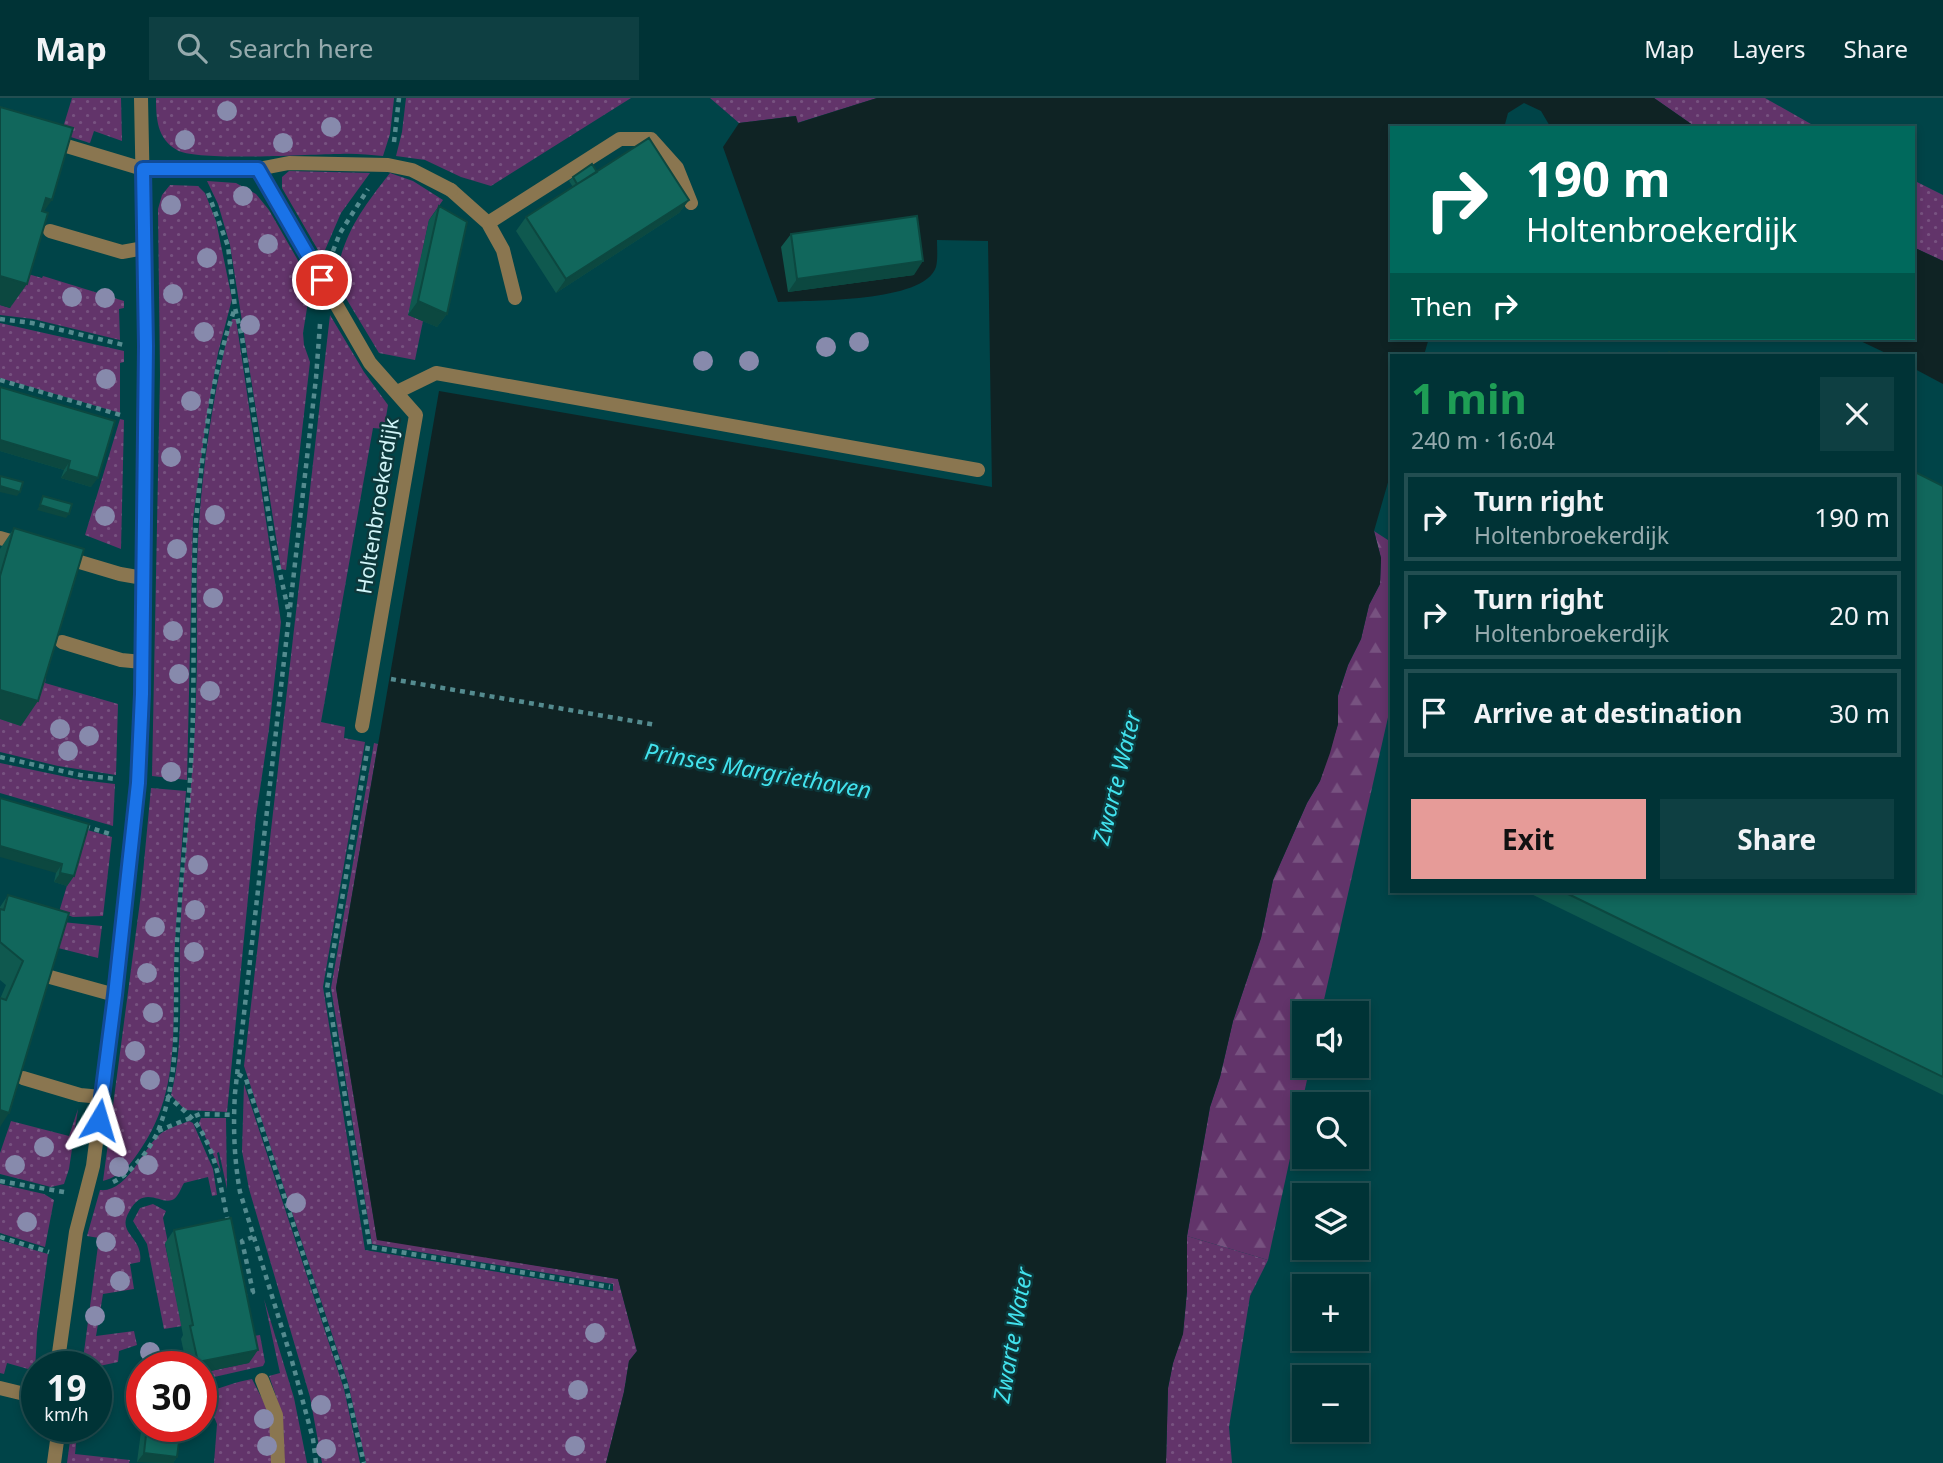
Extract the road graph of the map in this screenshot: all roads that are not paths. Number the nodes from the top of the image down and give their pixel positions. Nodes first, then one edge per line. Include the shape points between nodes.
1 (141, 98) edge
2 (37, 138) edge
3 (143, 169) junction
4 (258, 169) junction
5 (691, 203) dead end
6 (488, 223) junction
7 (50, 231) edge
8 (144, 248) junction
9 (515, 298) dead end
10 (397, 392) junction
11 (978, 470) dead end
12 (0, 538) edge
13 (143, 578) junction
14 (62, 642) edge
15 (142, 662) junction
16 (362, 726) road end
17 (50, 977) edge
18 (115, 995) junction
19 (23, 1078) edge
20 (101, 1097) junction
21 (59, 1351) edge
22 (262, 1380) dead end
23 (0, 1388) edge
24 (21, 1393) edge
25 (57, 1442) edge
26 (54, 1463) edge
27 (278, 1463) edge

1 - 3 street
2 - 3 street
3 - 4 street
3 - 8 street
4 - 6 street via 289,163 388,164 412,170 451,190
4 - 10 street, Holtenbroekerdijk via 370,363
5 - 6 street via 677,169 651,139 620,139
6 - 9 street via 503,250
7 - 8 street via 122,252
8 - 13 street
10 - 11 street via 436,373
10 - 16 street, Holtenbroekerdijk via 416,415
12 - 13 street
13 - 15 street
14 - 15 street
15 - 18 street via 138,783
17 - 18 street
18 - 20 street
19 - 20 street
20 - 21 street via 93,1166 75,1232
22 - 27 street via 276,1415
23 - 24 street
25 - 26 street

